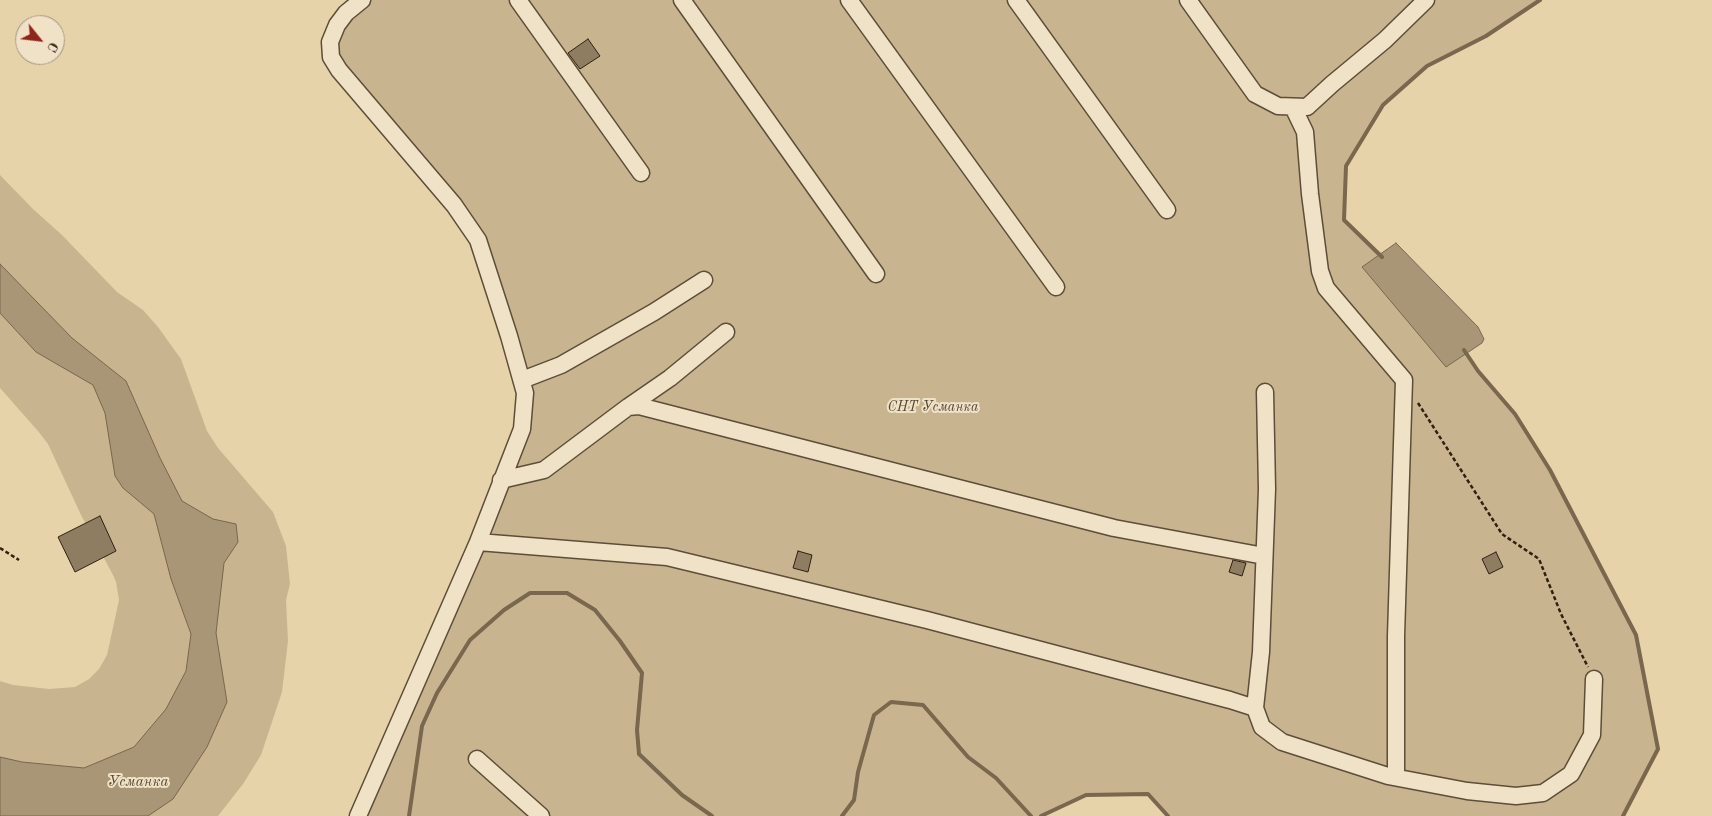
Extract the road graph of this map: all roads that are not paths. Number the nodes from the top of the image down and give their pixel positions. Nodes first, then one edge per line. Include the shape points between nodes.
1 (362, 0) edge
2 (518, 0) edge
3 (682, 0) edge
4 (849, 0) edge
5 (1016, 0) edge
6 (1188, 0) edge
7 (1426, 0) edge
8 (1293, 107) junction
9 (641, 173) dead end
10 (1167, 210) dead end
11 (876, 274) dead end
12 (704, 280) dead end
13 (1056, 287) dead end
14 (726, 332) dead end
15 (522, 380) junction
16 (1265, 392) dead end
17 (628, 407) junction
18 (501, 480) junction
19 (478, 542) junction
20 (1264, 556) junction
21 (1594, 679) road end
22 (1255, 708) junction
23 (477, 759) dead end
24 (1396, 777) junction
25 (358, 816) edge
26 (541, 816) edge

1 - 15 street via 337,25 330,42 331,57 454,205 478,240
2 - 9 street
3 - 11 street
4 - 13 street
5 - 10 street
6 - 8 street via 1255,94 1278,106
7 - 8 street via 1307,107
8 - 24 street via 1305,132 1320,270 1326,288 1404,380 1396,636
12 - 15 street via 561,365
14 - 17 street
15 - 18 street via 525,393 522,429
16 - 20 street via 1267,489
17 - 18 street via 544,470
17 - 20 street via 639,406 751,433 1114,528
18 - 19 street
19 - 22 street via 667,557 927,620
19 - 25 street
20 - 22 street via 1261,652
21 - 24 street via 1592,735 1570,774 1543,793 1516,796 1468,791
22 - 24 street via 1262,727 1282,742
23 - 26 street

